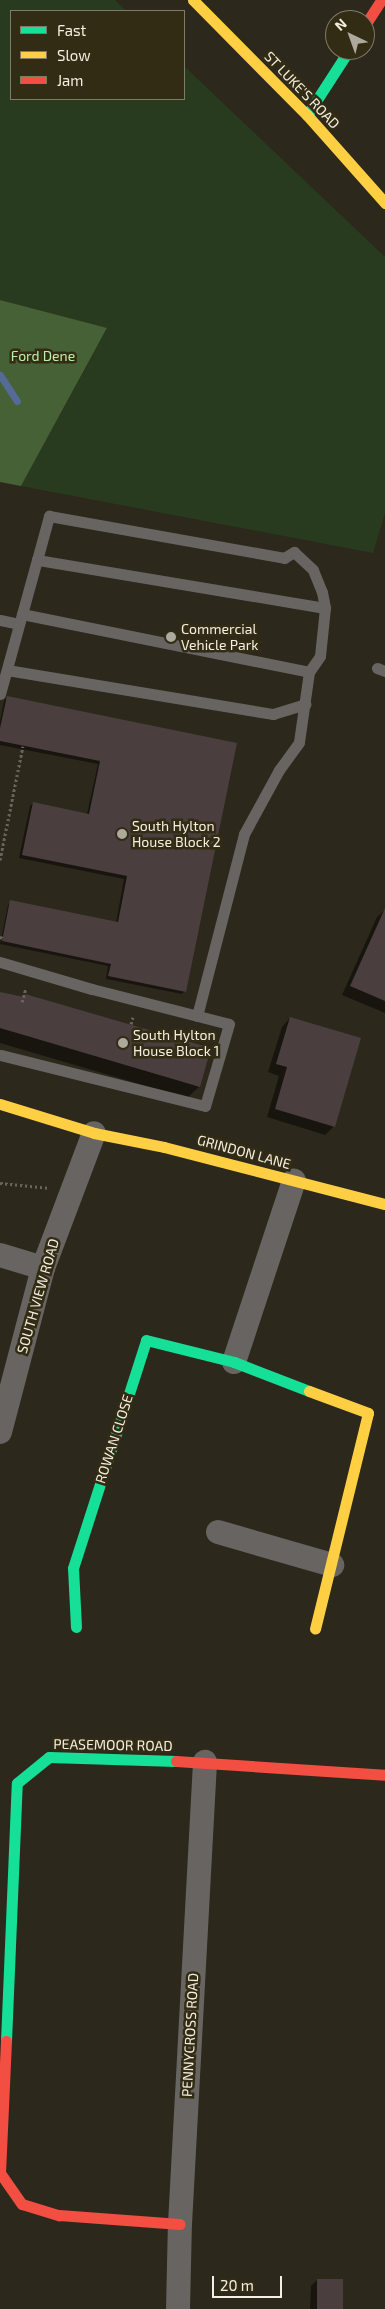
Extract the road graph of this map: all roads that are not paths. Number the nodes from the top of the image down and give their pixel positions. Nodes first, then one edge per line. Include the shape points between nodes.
1 (193, 0) edge
2 (343, 60) edge
3 (307, 115) junction
4 (385, 204) edge
5 (37, 560) junction
6 (325, 608) junction
7 (21, 619) junction
8 (0, 620) edge
9 (7, 670) junction
10 (309, 672) junction
11 (0, 694) edge
12 (306, 704) junction
13 (0, 962) edge
14 (197, 1016) junction
15 (0, 1055) edge
16 (0, 1104) edge
17 (94, 1133) junction
18 (294, 1181) junction
19 (385, 1204) edge
20 (0, 1254) edge
21 (43, 1268) junction
22 (234, 1362) junction
23 (0, 1432) edge
24 (218, 1532) dead end
25 (332, 1565) junction
26 (76, 1627) dead end
27 (315, 1629) dead end
28 (205, 1762) junction
29 (385, 1776) edge
30 (180, 2224) junction
31 (178, 2309) edge

1 - 3 street, ST LUKE'S ROAD
2 - 3 street
3 - 4 street, ST LUKE'S ROAD
5 - 6 lane
5 - 6 lane via 49,516 284,558 294,552 313,570
5 - 7 lane
6 - 10 lane via 320,656
7 - 8 lane
7 - 9 lane
7 - 10 lane
9 - 11 lane
9 - 12 lane via 273,714
10 - 12 lane
12 - 14 lane via 299,742 279,770 244,834
13 - 14 lane
14 - 15 lane via 229,1024 204,1106
16 - 17 street, GRINDON LANE
17 - 18 street, GRINDON LANE via 164,1147
17 - 21 street, SOUTH VIEW ROAD
18 - 19 street, GRINDON LANE
18 - 22 street
20 - 21 street
21 - 23 street, SOUTH VIEW ROAD
22 - 25 street, ROWAN CLOSE via 368,1413
22 - 26 street, ROWAN CLOSE via 146,1340 73,1568
24 - 25 street
25 - 27 street, ROWAN CLOSE
28 - 29 street, PEASEMOOR ROAD
28 - 30 street, PENNYCROSS ROAD
28 - 30 street, PEASEMOOR ROAD via 49,1757 17,1783 0,2173 22,2204 59,2215
30 - 31 street, PENNYCROSS ROAD

